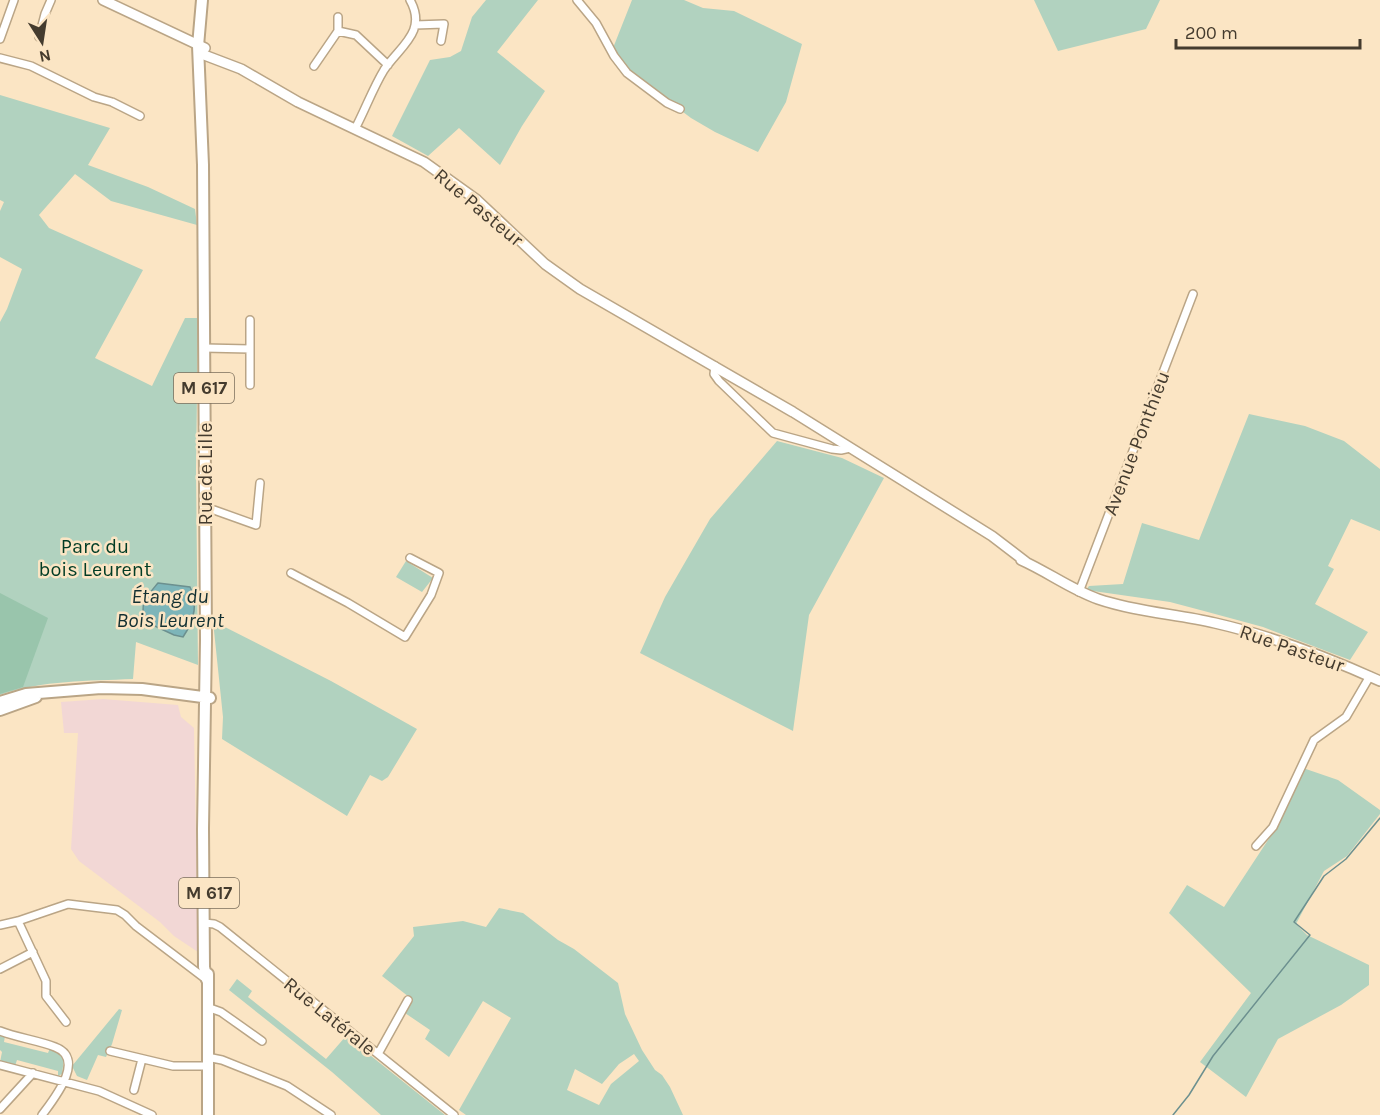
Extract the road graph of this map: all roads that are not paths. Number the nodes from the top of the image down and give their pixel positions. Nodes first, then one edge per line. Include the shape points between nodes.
1 (14, 0) edge
2 (51, 0) edge
3 (103, 0) edge
4 (202, 0) edge
5 (410, 0) edge
6 (577, 0) edge
7 (338, 17) dead end
8 (415, 25) junction
9 (338, 31) junction
10 (39, 37) dead end
11 (0, 39) edge
12 (441, 41) dead end
13 (202, 51) junction
14 (0, 58) edge
15 (388, 65) junction
16 (314, 66) dead end
17 (680, 109) dead end
18 (140, 116) dead end
19 (355, 129) junction
20 (1193, 294) dead end
21 (250, 320) dead end
22 (204, 348) junction
23 (250, 349) junction
24 (715, 366) junction
25 (250, 385) dead end
26 (850, 448) junction
27 (260, 483) dead end
28 (205, 510) junction
29 (410, 558) dead end
30 (291, 573) dead end
31 (1079, 592) junction
32 (1370, 676) junction
33 (1380, 681) edge
34 (65, 690) junction
35 (207, 698) junction
36 (0, 702) edge
37 (0, 710) edge
38 (1256, 846) dead end
39 (18, 921) junction
40 (206, 923) junction
41 (0, 924) edge
42 (33, 952) junction
43 (0, 969) edge
44 (207, 980) junction
45 (408, 1000) dead end
46 (207, 1007) junction
47 (66, 1022) dead end
48 (0, 1031) edge
49 (262, 1041) dead end
50 (110, 1051) dead end
51 (378, 1054) junction
52 (142, 1059) junction
53 (207, 1061) junction
54 (0, 1065) edge
55 (33, 1073) junction
56 (65, 1080) junction
57 (134, 1090) dead end
58 (0, 1109) edge
59 (42, 1115) edge
60 (152, 1115) edge
61 (207, 1115) edge
62 (331, 1115) edge
63 (454, 1115) edge

1 - 11 street
2 - 10 street
3 - 13 main road, Rue Pasteur
4 - 13 main road, Rue de Lille / M 617
5 - 8 street
6 - 17 street via 627,73
7 - 9 street
8 - 12 street via 445,21
8 - 15 street via 408,43
9 - 15 street via 356,35
9 - 16 street
13 - 19 main road, Rue Pasteur
13 - 22 main road, Rue de Lille / M 617 via 206,117
14 - 18 street via 31,66
15 - 19 street
19 - 24 main road, Rue Pasteur via 435,169 495,215 524,246 561,276
20 - 31 street, Avenue Ponthieu
21 - 23 street
22 - 23 street
22 - 28 main road, Rue de Lille / M 617
23 - 25 street
24 - 26 main road, Rue Pasteur
24 - 26 street, Rue Pasteur via 714,374 719,381 773,433 832,450
26 - 31 main road, Rue Pasteur via 958,516 1006,553
27 - 28 street via 256,525
28 - 35 main road, Rue de Lille / M 617
29 - 30 street via 439,573 431,595 405,637
31 - 32 main road, Rue Pasteur via 1237,628
32 - 33 main road, Rue Pasteur
32 - 38 street via 1346,717 1314,740 1273,827
34 - 35 main road via 132,689
34 - 36 main road via 21,695
34 - 37 main road
35 - 40 main road, Rue de Lille / M 617
39 - 41 street
39 - 42 street
39 - 44 street via 68,904 117,910
40 - 44 main road, Rue de Lille / M 617
40 - 51 street, Rue Latérale via 229,934
42 - 43 street
42 - 47 street via 47,983 46,996
44 - 46 main road, Rue de Lille / M 617
45 - 51 street
46 - 49 street via 221,1012
46 - 53 main road, Rue de Lille / M 617
48 - 56 street via 58,1048 68,1062
50 - 52 street
51 - 63 street, Rue Latérale
52 - 53 street via 173,1066
52 - 57 street
53 - 61 main road, Rue de Lille / M 617
53 - 62 street via 222,1060 287,1086
54 - 55 street
55 - 56 street
55 - 58 street
56 - 59 street
56 - 60 street

